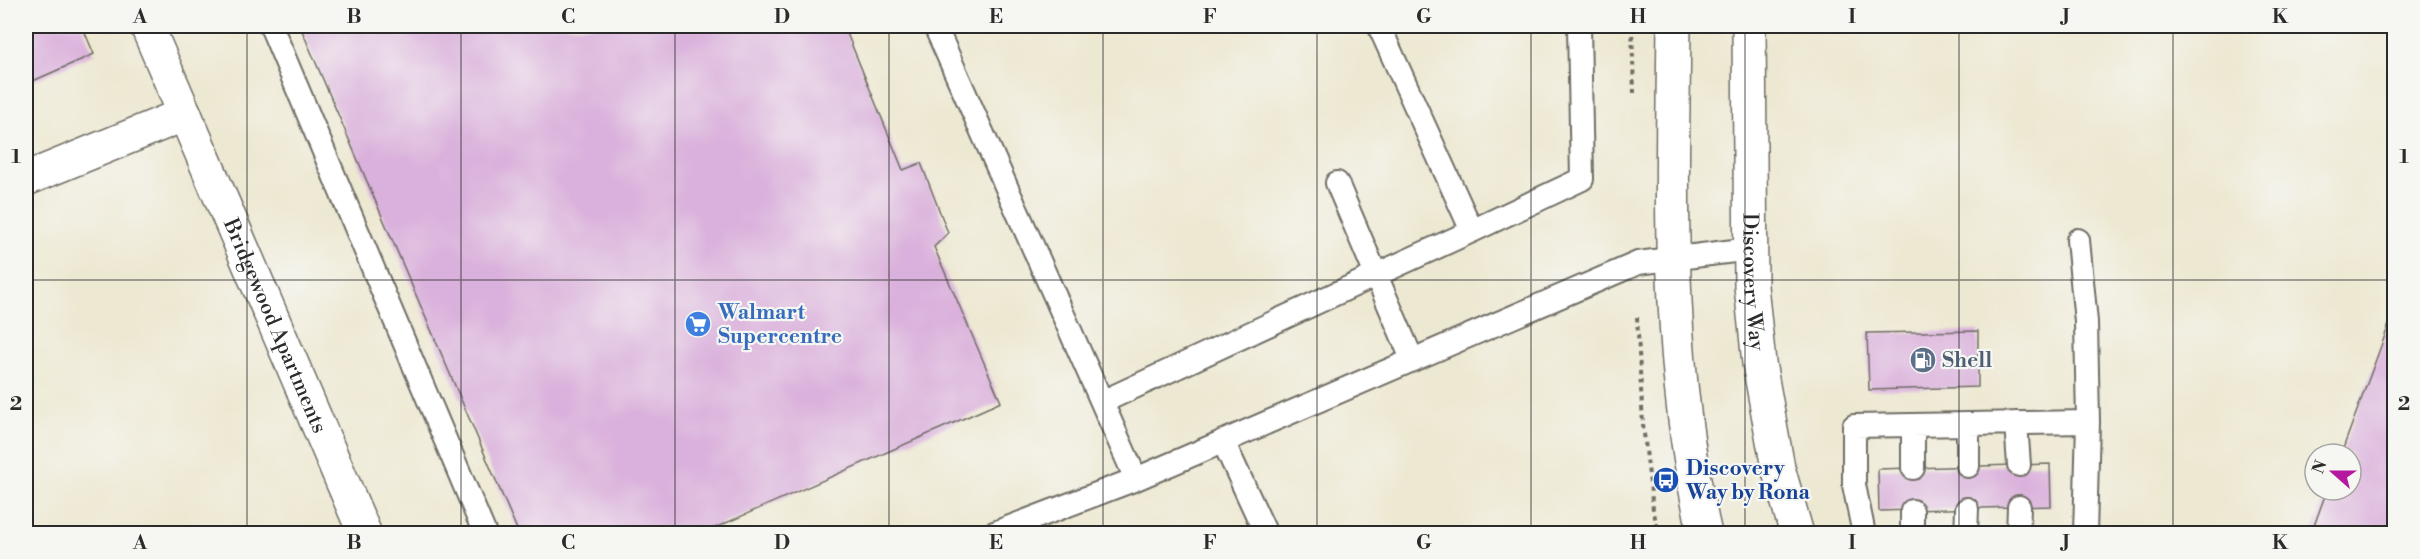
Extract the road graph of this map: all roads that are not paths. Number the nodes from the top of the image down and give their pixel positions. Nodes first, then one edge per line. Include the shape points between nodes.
1 (147, 26) edge
2 (271, 26) edge
3 (935, 26) edge
4 (1379, 26) edge
5 (1579, 26) edge
6 (1674, 26) edge
7 (1749, 26) edge
8 (185, 114) junction
9 (26, 179) edge
10 (1337, 183) dead end
11 (1472, 231) junction
12 (2078, 240) dead end
13 (1750, 249) junction
14 (1672, 259) junction
15 (1376, 275) junction
16 (1412, 359) junction
17 (1102, 402) junction
18 (2088, 422) junction
19 (2016, 423) junction
20 (1968, 424) junction
21 (1913, 425) junction
22 (1223, 441) junction
23 (2019, 465) dead end
24 (1968, 466) dead end
25 (1913, 468) dead end
26 (1136, 479) junction
27 (2019, 507) dead end
28 (1967, 509) dead end
29 (1912, 510) dead end
30 (361, 534) edge
31 (485, 534) edge
32 (992, 534) edge
33 (1266, 534) edge
34 (1705, 534) edge
35 (1797, 534) edge
36 (1864, 534) edge
37 (1912, 534) edge
38 (1966, 534) edge
39 (2018, 534) edge
40 (2085, 534) edge

1 - 8 street, Bridgewood Apartments
2 - 31 lane
3 - 17 lane
4 - 11 lane
5 - 11 lane via 1582,179
6 - 14 street
7 - 13 street, Discovery Way
8 - 9 street
8 - 30 street, Bridgewood Apartments via 364,532
10 - 15 lane
11 - 15 lane
12 - 18 lane via 2086,322
13 - 14 lane
13 - 35 street, Discovery Way via 1759,363 1778,468
14 - 16 lane via 1638,263
14 - 34 street via 1685,430
15 - 16 lane
15 - 17 lane
16 - 22 lane
17 - 26 lane
18 - 19 lane
18 - 40 lane
19 - 20 lane
19 - 23 lane
20 - 21 lane
20 - 24 lane
21 - 25 lane
21 - 36 lane via 1854,426 1854,484
22 - 26 lane
22 - 33 lane
26 - 32 lane
27 - 39 lane
28 - 38 lane
29 - 37 lane

